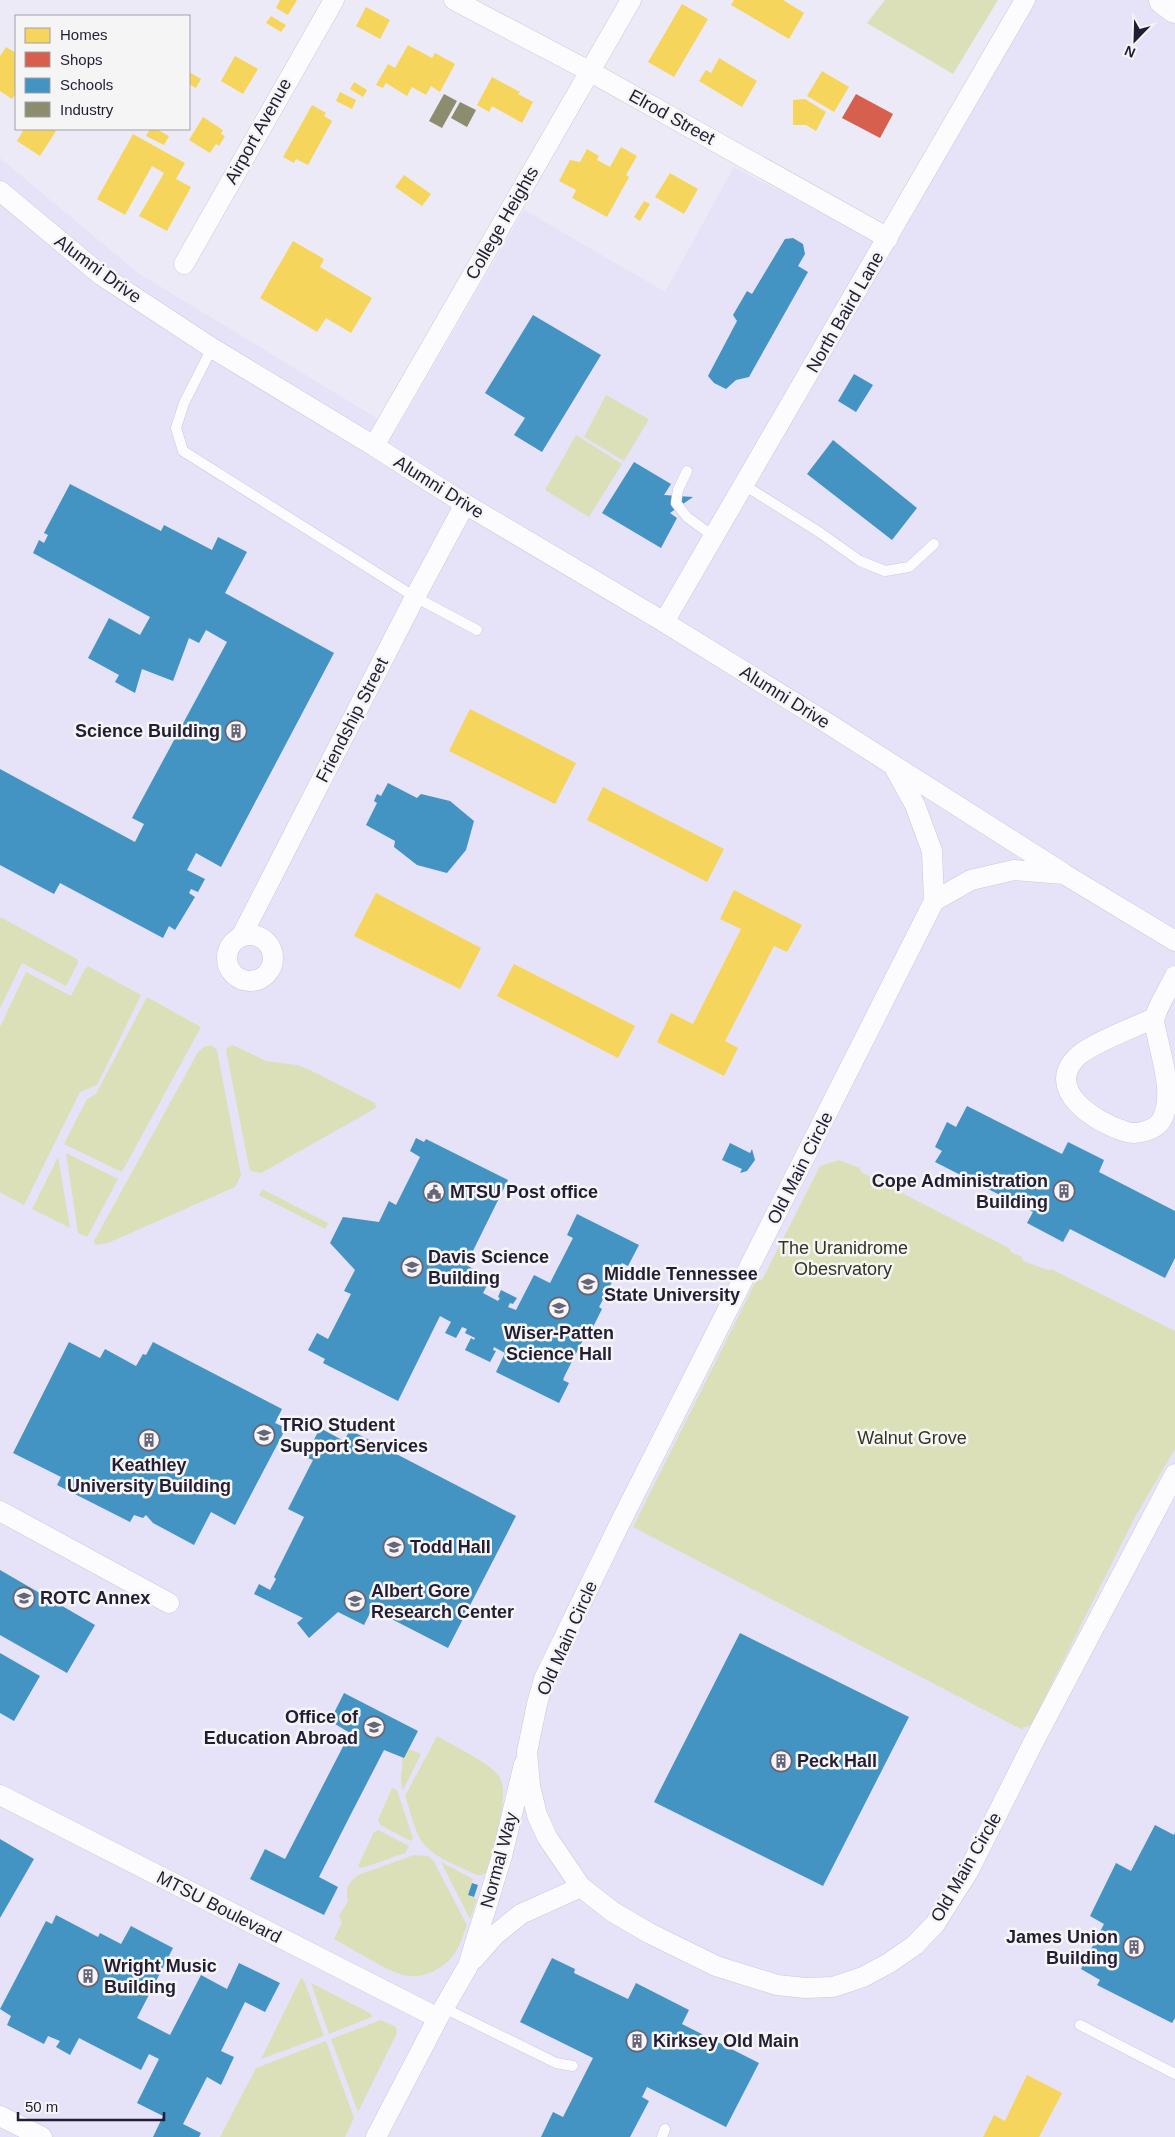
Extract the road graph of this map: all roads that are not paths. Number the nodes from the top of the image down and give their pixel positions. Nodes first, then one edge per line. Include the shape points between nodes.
1 (334, 0) edge
2 (454, 0) edge
3 (631, 0) edge
4 (1025, 0) edge
5 (1163, 0) edge
6 (1175, 9) edge
7 (589, 71) junction
8 (0, 192) edge
9 (888, 238) junction
10 (184, 264) dead end
11 (212, 348) junction
12 (374, 446) junction
13 (687, 471) dead end
14 (744, 485) junction
15 (465, 504) junction
16 (714, 537) junction
17 (934, 544) dead end
18 (415, 597) junction
19 (664, 622) junction
20 (477, 630) dead end
21 (892, 763) junction
22 (1064, 874) junction
23 (934, 900) junction
24 (241, 937) dead end
25 (1175, 942) edge
26 (1175, 976) edge
27 (1154, 1018) junction
28 (1175, 1474) edge
29 (0, 1511) edge
30 (173, 1598) dead end
31 (527, 1752) junction
32 (0, 1795) edge
33 (581, 1887) junction
34 (468, 1966) junction
35 (441, 2013) junction
36 (1080, 2025) dead end
37 (573, 2066) dead end
38 (1175, 2074) edge
39 (0, 2116) edge
40 (42, 2137) edge
41 (376, 2137) edge

1 - 10 street, Airport Avenue
2 - 7 street, Elrod Street
3 - 7 street, College Heights
4 - 9 street, North Baird Lane
5 - 6 street
7 - 9 street, Elrod Street
7 - 12 street, College Heights
8 - 11 street, Alumni Drive via 101,275
9 - 14 street, North Baird Lane
11 - 12 street, Alumni Drive
11 - 18 lane via 184,403 176,428 184,451
12 - 15 street, Alumni Drive
13 - 16 lane via 676,502 687,517
14 - 16 street, North Baird Lane
14 - 17 lane via 860,562 885,571 909,567
15 - 18 street, Friendship Street
15 - 19 street, Alumni Drive
16 - 19 street, North Baird Lane
18 - 20 lane
18 - 24 street, Friendship Street
19 - 21 street, Alumni Drive
21 - 22 street, Alumni Drive
21 - 23 street, Alumni Drive via 915,805 932,851
22 - 23 street via 1014,870 971,880
22 - 25 street
23 - 31 street, Old Main Circle via 544,1679
26 - 27 street
27 - 27 street via 1080,1054 1070,1064 1067,1086 1072,1100 1081,1110 1128,1132 1153,1129 1160,1122 1165,1112 1166,1080
28 - 33 street, Old Main Circle via 968,1872 935,1924 909,1950 863,1977 833,1987 777,1985 716,1966 649,1933 613,1912
29 - 30 street
31 - 33 street, Old Main Circle via 537,1815 546,1837
31 - 34 street, Normal Way via 502,1856
32 - 35 street, MTSU Boulevard
33 - 34 street, Normal Way via 522,1914 495,1935
34 - 35 street, Normal Way
35 - 37 lane via 556,2063
35 - 41 street, Normal Way
36 - 38 lane
39 - 40 street

